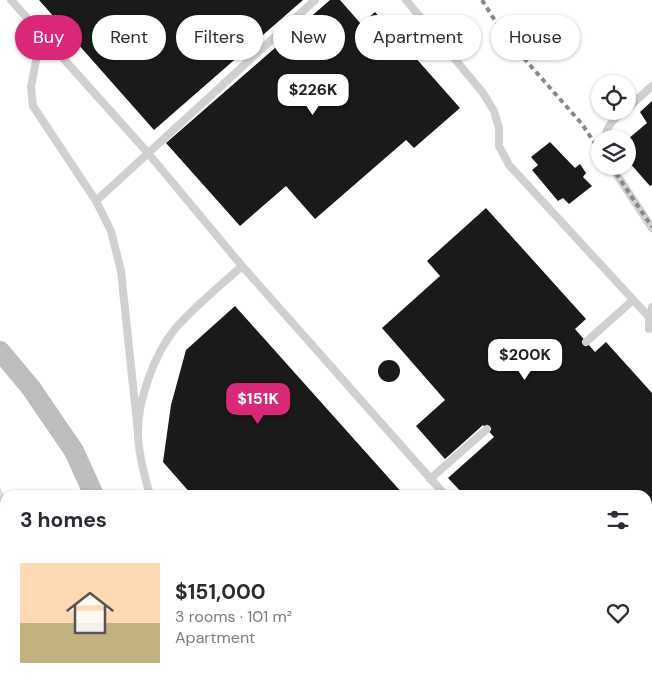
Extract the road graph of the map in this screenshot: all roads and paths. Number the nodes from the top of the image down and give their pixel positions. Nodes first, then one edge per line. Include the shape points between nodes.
1 (11, 0) edge
2 (315, 0) edge
3 (406, 0) edge
4 (24, 15) edge
5 (36, 60) edge
6 (64, 60) edge
7 (652, 86) edge
8 (636, 101) edge
9 (148, 153) junction
10 (616, 175) edge
11 (96, 201) junction
12 (652, 228) edge
13 (242, 266) junction
14 (632, 301) junction
15 (652, 307) edge
16 (650, 331) edge
17 (586, 342) dead end
18 (0, 351) edge
19 (487, 429) dead end
20 (138, 433) junction
21 (430, 478) junction
22 (92, 490) edge
23 (149, 490) edge
24 (441, 490) edge

1 - 4 lane
2 - 9 lane
3 - 14 lane via 487,99 496,120 499,146 509,165
5 - 11 lane via 31,87 33,106
6 - 9 lane
7 - 8 lane
9 - 11 lane
9 - 13 lane
10 - 12 lane
11 - 20 lane via 111,231 121,271
13 - 20 lane via 197,306 174,330 162,349 147,383
13 - 21 lane
14 - 16 lane via 649,317
14 - 17 lane
15 - 16 lane
18 - 22 main road via 31,388 74,450
19 - 21 lane
20 - 23 lane
21 - 24 lane

